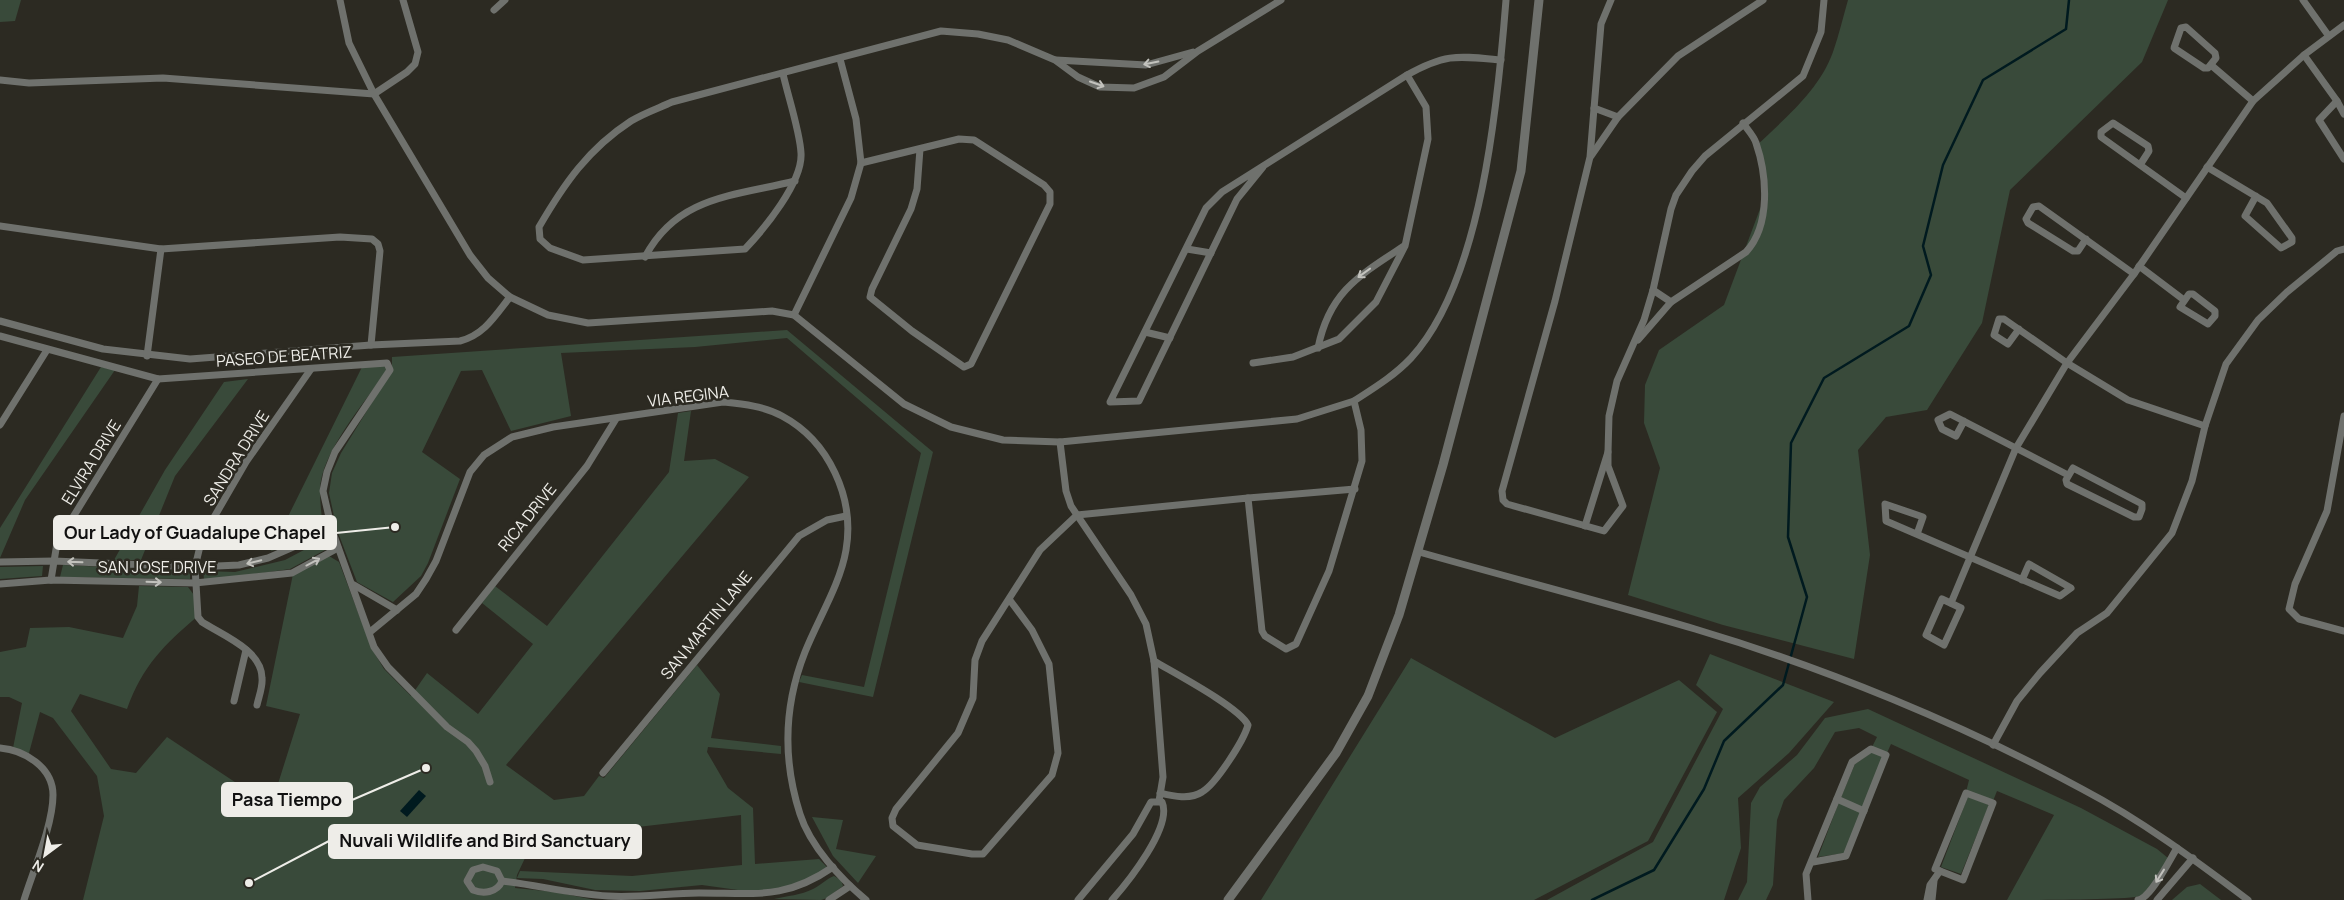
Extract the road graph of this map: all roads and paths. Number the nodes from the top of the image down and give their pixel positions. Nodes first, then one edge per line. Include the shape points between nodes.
1 (340, 0) edge
2 (403, 0) edge
3 (505, 0) edge
4 (1281, 0) edge
5 (1506, 0) edge
6 (1539, 0) edge
7 (1611, 0) edge
8 (1763, 0) edge
9 (1824, 0) edge
10 (2302, 0) edge
11 (494, 10) dead end
12 (2344, 25) edge
13 (2328, 35) junction
14 (1198, 50) junction
15 (2304, 55) junction
16 (840, 59) junction
17 (1055, 60) junction
18 (1501, 60) junction
19 (2211, 65) junction
20 (783, 74) junction
21 (1407, 75) junction
22 (0, 80) edge
23 (374, 94) junction
24 (2253, 101) junction
25 (2337, 101) junction
26 (1594, 108) junction
27 (2344, 114) edge
28 (1618, 116) junction
29 (1743, 124) junction
30 (920, 149) junction
31 (1590, 157) junction
32 (2344, 159) edge
33 (861, 163) junction
34 (2140, 165) junction
35 (1263, 167) junction
36 (2207, 167) junction
37 (794, 181) junction
38 (2256, 196) junction
39 (2186, 198) junction
40 (0, 226) edge
41 (2086, 239) junction
42 (1405, 246) junction
43 (161, 249) junction
44 (1187, 249) junction
45 (2344, 249) edge
46 (1211, 253) junction
47 (645, 257) junction
48 (2139, 266) junction
49 (2134, 274) junction
50 (1653, 290) junction
51 (510, 297) junction
52 (2184, 300) junction
53 (1671, 302) junction
54 (794, 314) junction
55 (0, 321) edge
56 (2019, 329) dead end
57 (1145, 332) junction
58 (0, 336) edge
59 (1170, 338) junction
60 (370, 345) junction
61 (1318, 348) junction
62 (1632, 348) junction
63 (47, 350) junction
64 (147, 356) junction
65 (1253, 363) dead end
66 (2067, 363) junction
67 (311, 368) junction
68 (158, 379) junction
69 (1354, 401) junction
70 (2344, 416) edge
71 (616, 419) junction
72 (1964, 421) dead end
73 (0, 425) edge
74 (2205, 426) junction
75 (1060, 442) junction
76 (2016, 448) junction
77 (1608, 452) junction
78 (2068, 475) junction
79 (1355, 489) junction
80 (1248, 498) junction
81 (1077, 515) junction
82 (846, 516) junction
83 (1585, 526) junction
84 (332, 530) junction
85 (1917, 534) junction
86 (338, 548) junction
87 (1419, 552) junction
88 (1970, 557) junction
89 (54, 561) junction
90 (0, 562) edge
91 (195, 567) junction
92 (51, 580) junction
93 (2022, 580) junction
94 (195, 583) junction
95 (0, 584) edge
96 (353, 584) junction
97 (1009, 599) junction
98 (1951, 603) junction
99 (397, 610) junction
100 (456, 630) dead end
101 (2344, 631) edge
102 (370, 632) junction
103 (246, 650) junction
104 (1154, 660) junction
105 (234, 701) dead end
106 (257, 705) dead end
107 (1993, 745) junction
108 (0, 748) edge
109 (604, 773) dead end
110 (490, 782) dead end
111 (1160, 797) junction
112 (1837, 799) junction
113 (1864, 811) junction
114 (2177, 848) junction
115 (2193, 858) junction
116 (1813, 862) junction
117 (833, 867) junction
118 (1940, 871) junction
119 (1806, 874) junction
120 (502, 881) junction
121 (1934, 881) junction
122 (850, 886) junction
123 (761, 897) junction
124 (24, 900) edge
125 (773, 900) edge
126 (829, 900) edge
127 (866, 900) edge
128 (1078, 900) edge
129 (1112, 900) edge
130 (1228, 900) edge
131 (1808, 900) edge
132 (1813, 900) edge
133 (1927, 900) edge
134 (1932, 900) edge
135 (2138, 900) edge
136 (2157, 900) edge
137 (2248, 900) edge

1 - 23 street via 349,43
2 - 23 street via 418,52 415,64
3 - 11 street
4 - 14 street
5 - 18 street
6 - 87 street via 1521,171
7 - 26 street via 1601,24
8 - 28 street via 1678,56
9 - 29 street via 1821,32 1803,76
10 - 13 street
12 - 13 street
13 - 15 street
14 -> 17 street via 1146,65
17 -> 14 street via 1100,87 1134,88 1164,77
15 - 24 street
15 - 25 street
16 - 17 street via 941,31 1008,40
16 - 20 street
16 - 33 street via 856,119
18 - 21 street via 1446,58 1430,62
18 - 69 street via 1482,194 1463,259 1441,316 1412,357 1386,381
19 - 19 street via 2216,58 2214,53 2186,27 2181,28 2173,46 2175,50 2204,68
19 - 24 street
20 - 37 street via 802,154
20 - 47 street via 672,102 632,121 578,166 539,227 540,239 550,248 583,260
21 - 35 street
21 - 42 street via 1426,107 1428,139
22 - 23 street via 29,83 163,78
23 - 51 street via 470,255 488,278
24 - 36 street
25 - 27 street
25 - 32 street via 2319,120
26 - 28 street
26 - 31 street
28 - 31 street
29 - 50 street via 1705,156 1676,195
29 - 53 street via 1756,141 1765,192 1759,230 1746,252
30 - 30 street via 960,139 974,140 1050,192 1050,204 971,364 964,367 870,297 911,209 917,189
30 - 33 street
31 - 83 street via 1555,300 1502,491 1507,504
33 - 54 street via 851,198
34 - 34 street via 2101,137 2101,132 2113,123 2148,146
34 - 39 street
35 - 44 street via 1222,192 1206,208
35 - 46 street via 1237,199
36 - 38 street
36 - 39 street
37 - 47 street via 702,204 684,212 653,242
37 - 47 street via 766,228 745,249
38 - 38 street via 2267,203 2292,238 2285,248 2245,216
39 - 48 street
40 - 43 street
41 - 41 street via 2039,206 2033,207 2026,219 2073,251 2078,251
41 - 49 street
42 - 61 street via 1376,302 1339,339
42 -> 61 street via 1360,275 1342,292 1321,332
43 - 60 street via 340,237 372,239 380,251
43 - 64 street
44 - 46 street
44 - 57 street
45 - 74 street via 2337,251 2294,286 2258,320 2226,364
46 - 59 street
48 - 49 street
48 - 52 street
49 - 66 street
50 - 53 street
50 - 62 street
51 - 54 street via 548,315 588,323 772,311
51 - 60 street via 484,330 473,338
52 - 52 street via 2180,305 2182,309 2206,324 2215,316 2215,311 2193,294
53 - 62 street
54 - 75 street via 904,404 951,427 1003,440
55 - 64 street via 103,350
56 - 66 street
57 - 59 street
57 - 59 street via 1110,402 1139,401
58 - 63 street, PASEO DE BEATRIZ
60 - 64 street via 190,359
61 - 65 street via 1293,357
62 - 77 street via 1617,381 1609,416
63 - 68 street, PASEO DE BEATRIZ
63 - 73 street
66 - 74 street via 2128,400
66 - 76 street
67 - 68 street, PASEO DE BEATRIZ
67 - 84 street, PASEO DE BEATRIZ via 386,362 390,370 335,452 323,492
67 - 91 street, SANDRA DRIVE via 246,462 202,538
68 - 89 street, ELVIRA DRIVE via 57,543
69 - 75 street via 1297,419
69 - 79 street via 1361,430 1362,461
70 - 101 street via 2327,511 2295,584 2289,609 2299,619
71 - 82 street, VIA REGINA via 723,402 750,405 781,415 804,430 830,460
71 - 99 street, VIA REGINA via 553,427 512,437 484,455 470,472 426,579 416,594
71 - 100 street, RICA DRIVE via 587,466
72 - 76 street
74 - 107 street via 2192,481 2172,534 2107,613 2077,632 2040,673 2017,701
75 - 81 street via 1066,491
76 - 78 street
76 - 88 street
77 - 83 street
77 - 83 street via 1608,466 1623,506 1604,531
78 - 78 street via 2076,468 2142,504 2139,517 2067,484
79 - 80 street
79 - 80 street via 1328,571 1296,644 1286,649 1262,631
80 - 81 street
81 - 97 street via 1040,550
81 - 104 street via 1131,595 1146,624
82 - 109 street, SAN MARTIN LANE via 827,520 799,536
82 - 117 street, VIA REGINA via 846,552 795,680 789,702 787,735 800,815
84 - 86 street
84 -> 91 street, SAN JOSE DRIVE via 268,558 239,565
85 - 85 street via 1886,521 1886,504 1923,517
85 - 88 street
94 -> 86 street, SAN JOSE DRIVE via 292,573
86 - 96 street
87 - 107 street via 1697,630 1857,685
87 - 130 street via 1368,696 1336,754
88 - 93 street
88 - 98 street
89 - 90 street, SAN JOSE DRIVE
91 -> 89 street, SAN JOSE DRIVE
89 - 92 street, ELVIRA DRIVE
91 - 94 street, SANDRA DRIVE
92 -> 94 street, SAN JOSE DRIVE
92 - 95 street, SAN JOSE DRIVE
93 - 93 street via 2030,564 2071,588 2060,596
94 - 103 street, SANDRA DRIVE via 198,617
96 - 99 street
96 - 102 street
97 - 97 street via 982,641 976,660 973,698 958,733 892,818 893,826 917,845 982,854 1052,775 1056,766 1058,753 1049,664 1032,630
98 - 98 street via 1942,599 1926,635 1944,645 1961,608
99 - 102 street, VIA REGINA
102 - 110 street via 374,647 388,667 447,727 468,742 485,766
103 - 105 street
103 - 106 street via 256,658 262,678
104 - 111 street via 1163,778
104 - 111 street via 1245,717 1248,725 1226,764 1202,792 1193,796
107 - 114 street via 2082,789
108 - 124 street via 12,749 32,758 46,772 53,793 51,811
111 - 128 street via 1151,802 1133,834
111 - 129 street via 1165,808 1159,830 1132,877
112 - 113 street
112 - 113 street via 1852,762 1871,749 1886,755
112 - 116 street
113 - 116 street via 1846,856
114 - 115 street
114 -> 135 street via 2152,888
115 - 136 street
115 - 137 street
116 - 119 street
117 - 122 street, VIA REGINA
117 - 123 street via 814,883 795,891
118 - 118 street via 1963,880 1993,803 1966,793 1936,869
118 - 121 street
119 - 131 street
119 - 132 street
120 - 120 street via 497,872 483,867 473,870 467,881 473,890 482,893 497,888
120 - 123 street via 610,897 710,893
121 - 133 street
121 - 134 street
122 - 126 street
122 - 127 street, VIA REGINA
123 - 125 street

